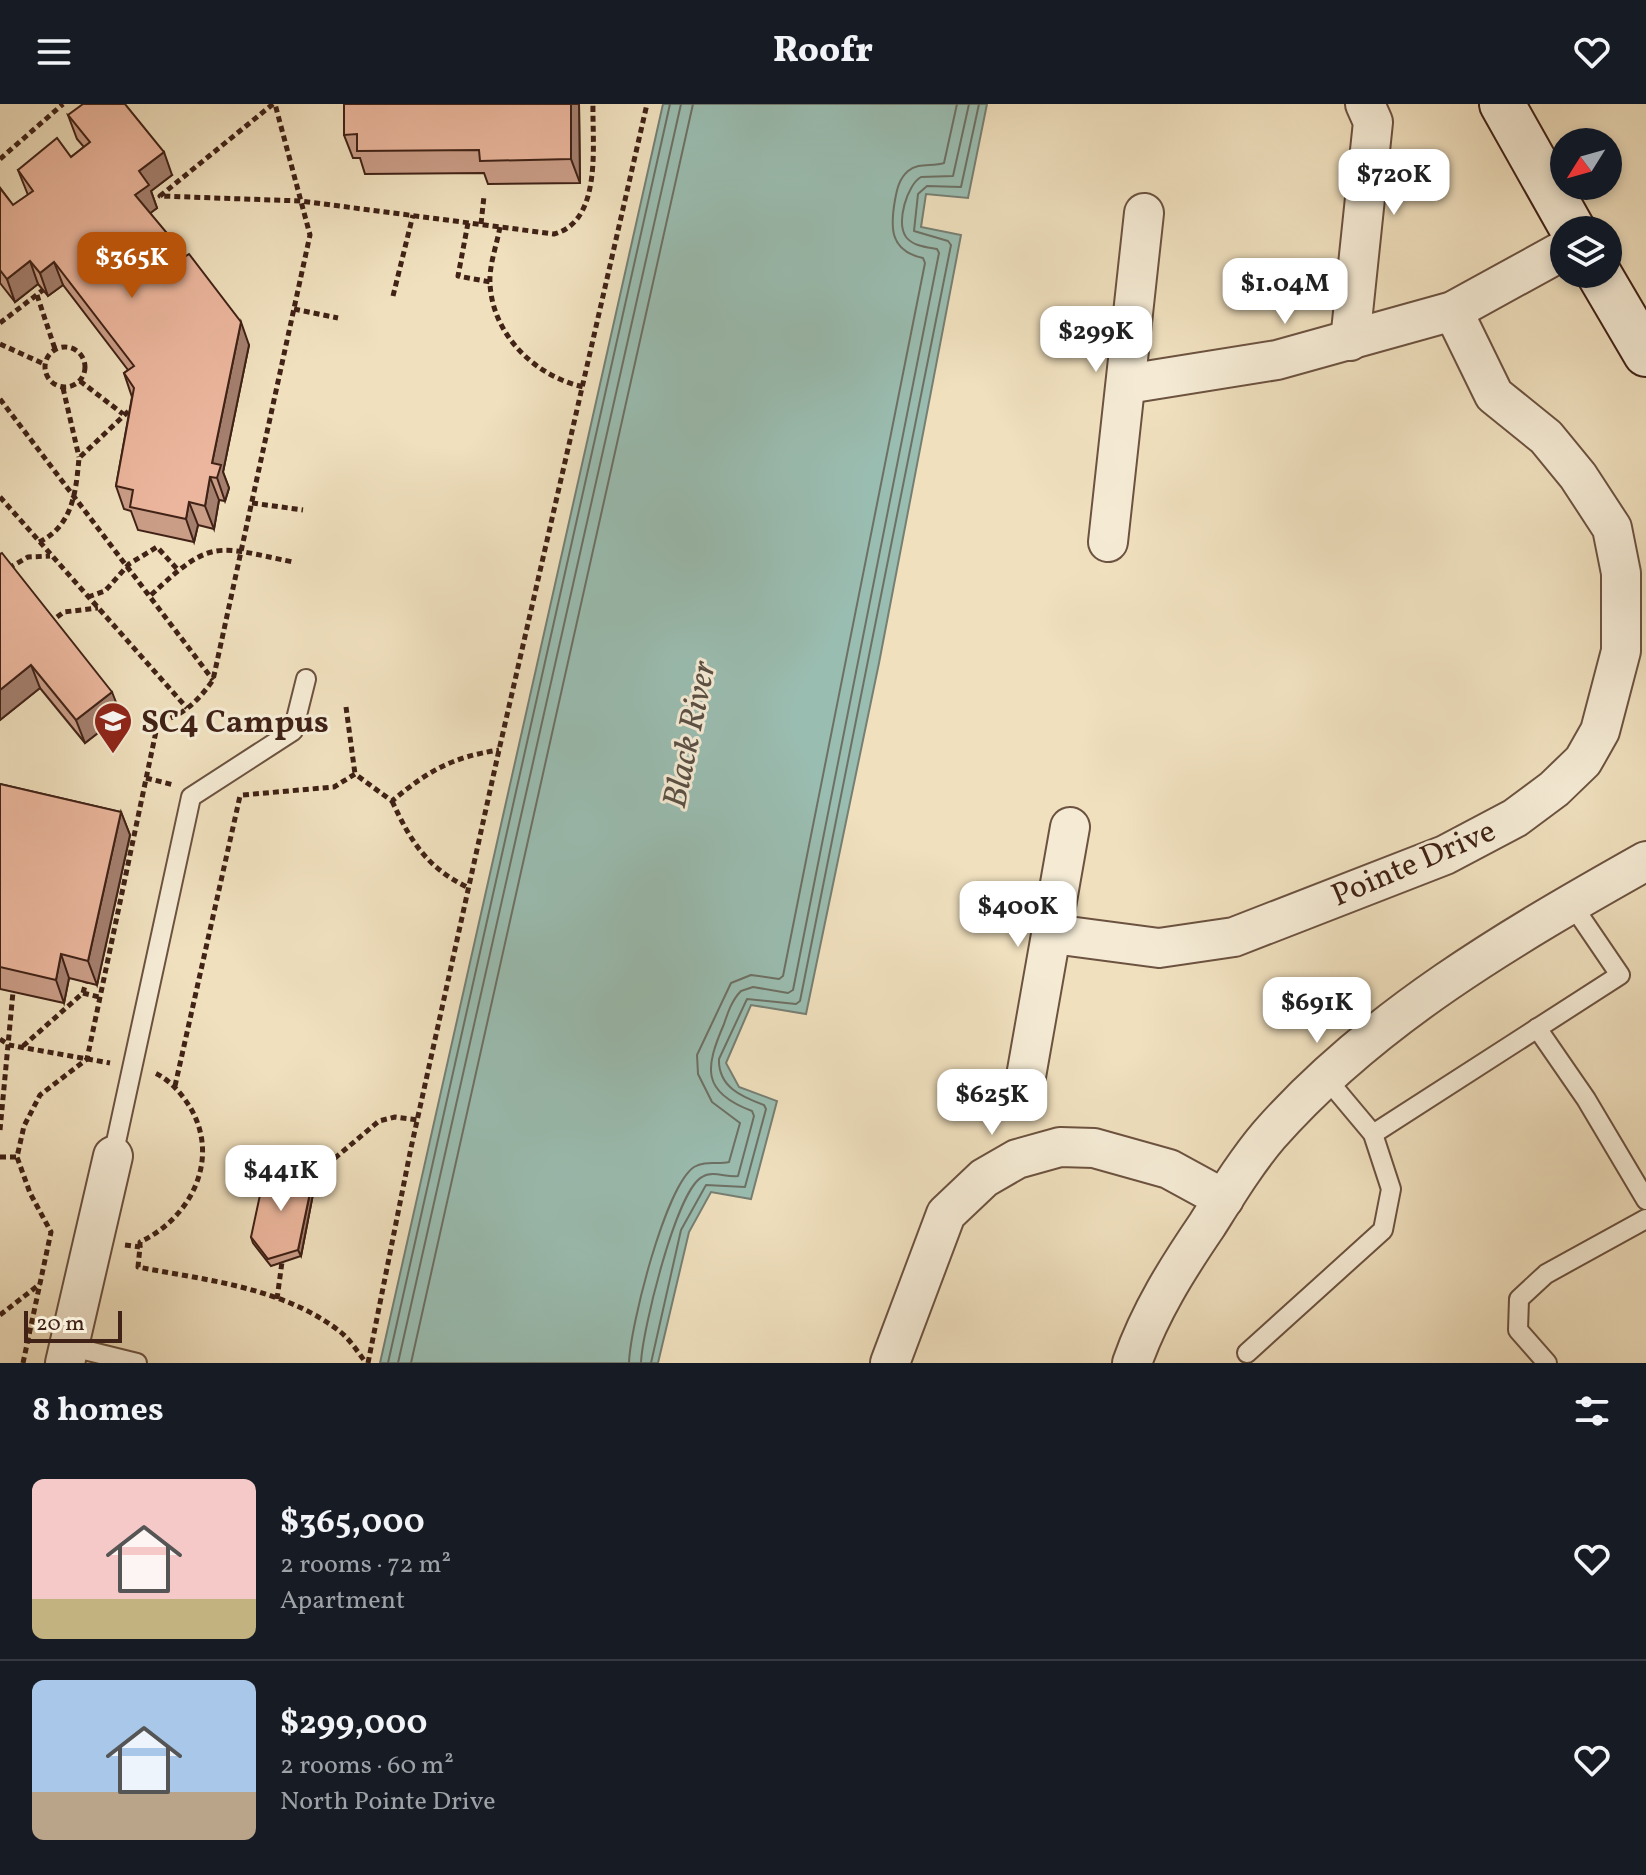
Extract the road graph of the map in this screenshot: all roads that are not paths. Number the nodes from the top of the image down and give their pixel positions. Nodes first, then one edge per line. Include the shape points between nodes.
1 (1365, 104) edge
2 (1502, 104) edge
3 (1144, 213) dead end
4 (1565, 216) edge
5 (1550, 258) edge
6 (1607, 288) edge
7 (1453, 311) junction
8 (1350, 341) junction
9 (1646, 354) edge
10 (1127, 384) junction
11 (1108, 542) dead end
12 (306, 679) dead end
13 (1070, 827) dead end
14 (1646, 861) edge
15 (1571, 903) junction
16 (1053, 934) junction
17 (1537, 1028) junction
18 (1326, 1078) junction
19 (1025, 1082) dead end
20 (1373, 1134) junction
21 (113, 1156) joint
22 (1224, 1199) junction
23 (1646, 1200) edge
24 (1646, 1219) edge
25 (1247, 1353) dead end
26 (67, 1355) edge
27 (137, 1363) edge
28 (890, 1363) edge
29 (1132, 1363) edge
30 (1547, 1363) edge

1 - 8 street via 1373,122
2 - 4 main road
3 - 10 street
5 - 7 street
6 - 9 main road
7 - 8 street
7 - 16 street, Pointe Drive via 1494,395 1546,437 1612,528 1621,573 1621,651 1600,731 1583,761 1515,818 1445,855 1234,937 1159,948
8 - 10 street via 1277,360
10 - 11 street
12 - 21 lane via 293,731 191,797
13 - 16 street
14 - 15 street
15 - 17 lane via 1620,975
15 - 18 street via 1451,976
16 - 19 street
17 - 20 lane
17 - 23 lane
18 - 20 lane
18 - 22 street via 1268,1137
20 - 25 lane via 1391,1189 1383,1230
21 - 26 street
22 - 28 street via 1169,1169 1094,1148 1060,1147 1017,1159 984,1178 946,1214
22 - 29 street via 1168,1284
24 - 30 lane via 1546,1274 1519,1299 1518,1330
26 - 27 lane

